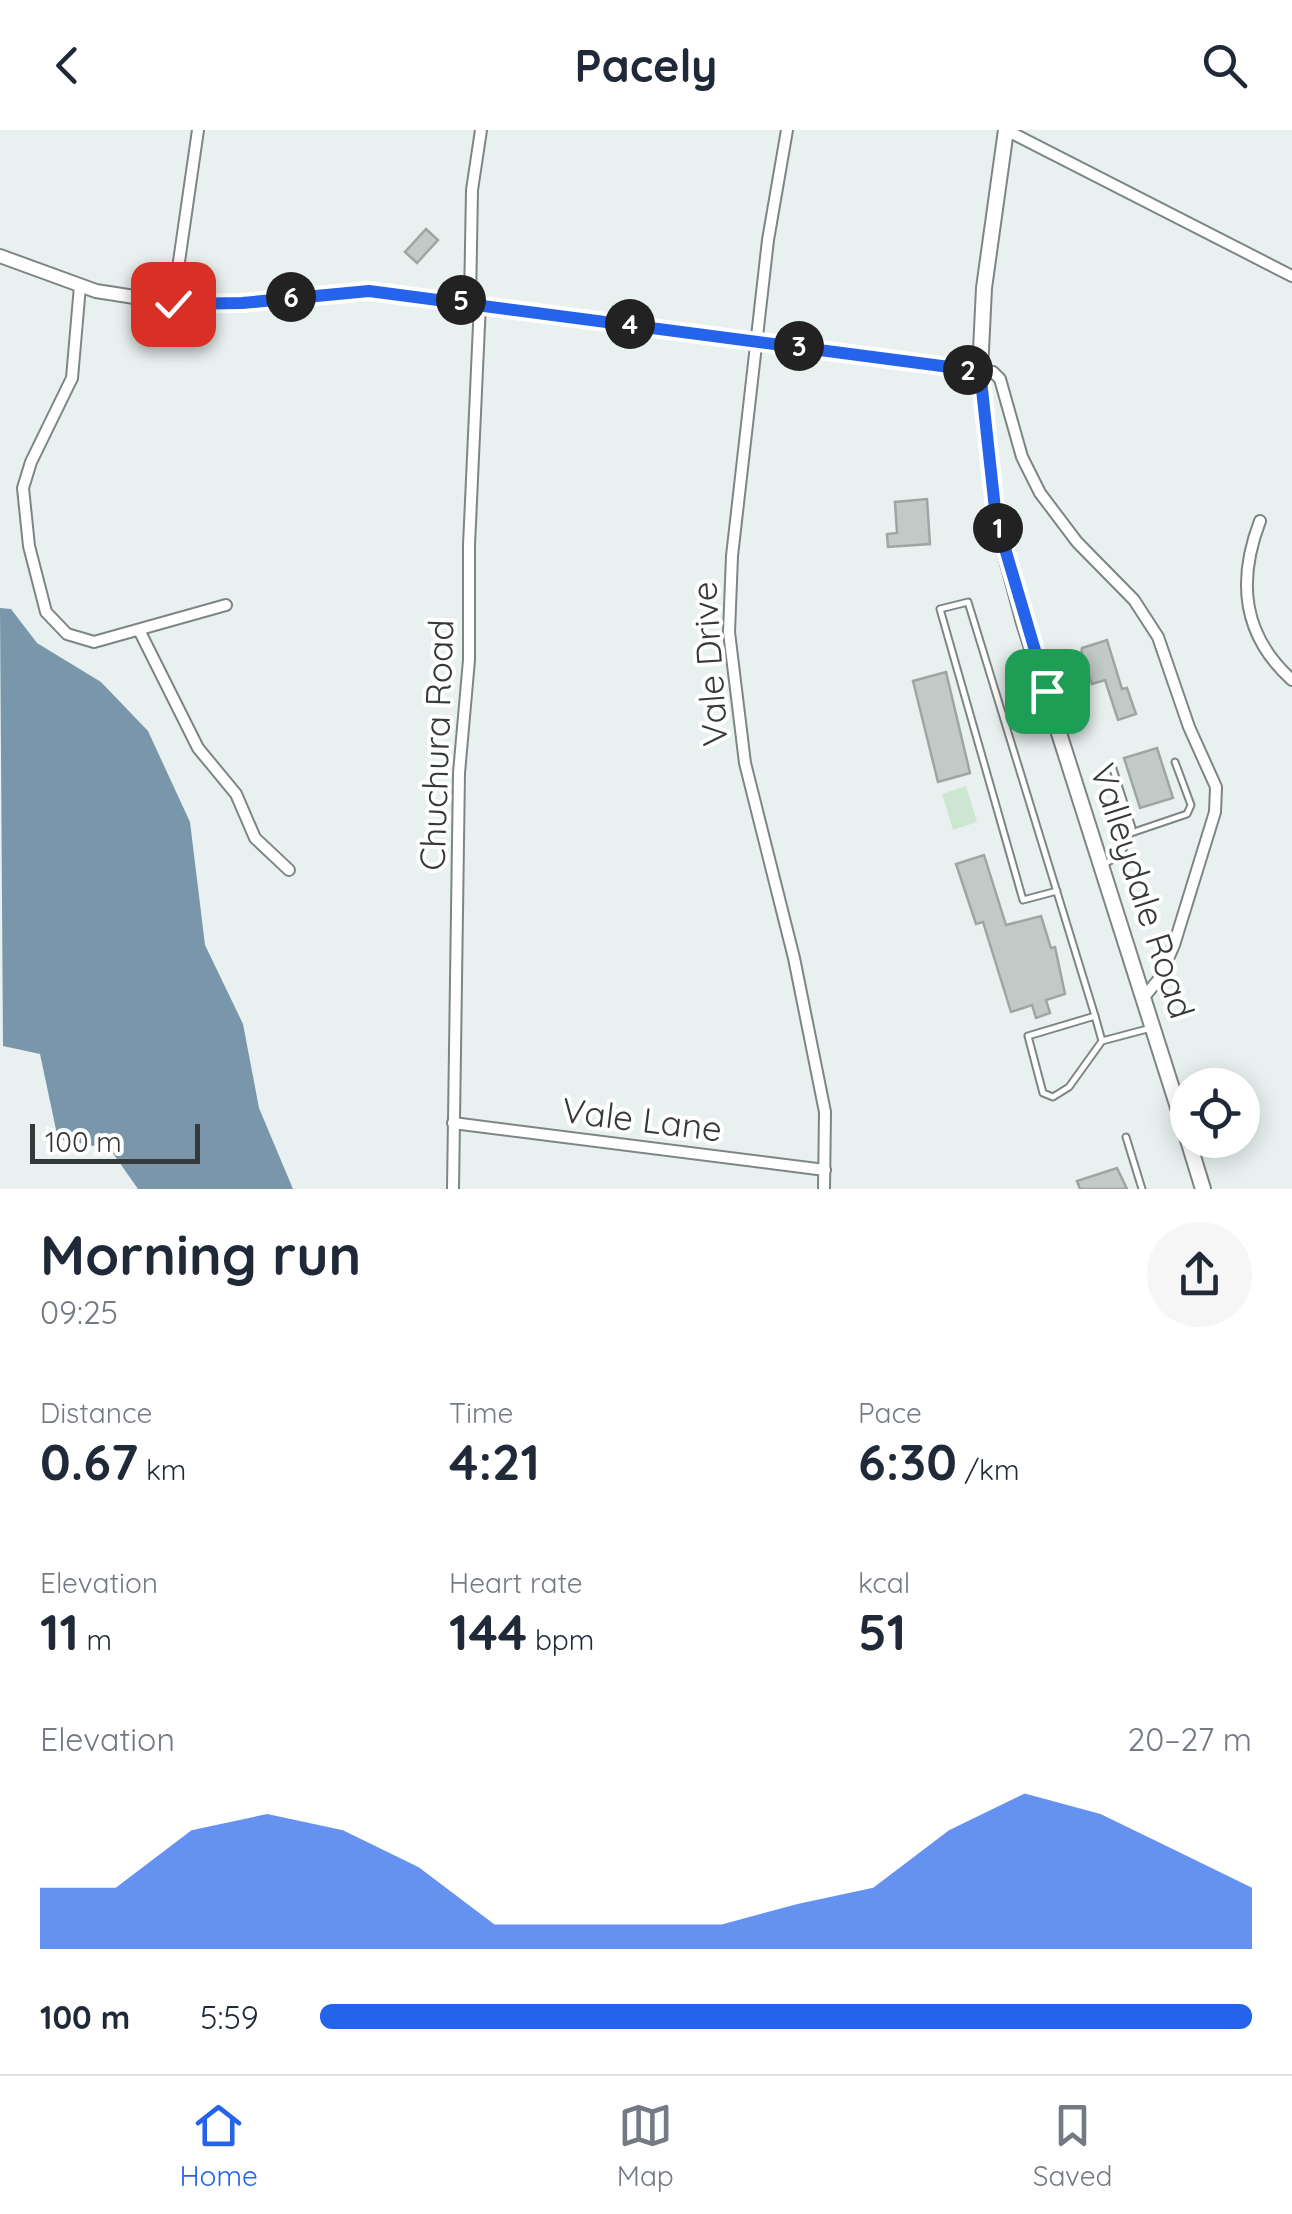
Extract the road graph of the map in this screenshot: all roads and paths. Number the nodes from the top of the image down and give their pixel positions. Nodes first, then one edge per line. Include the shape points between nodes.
1 (198, 130) edge
2 (481, 130) edge
3 (787, 130) edge
4 (1006, 130) edge
5 (0, 256) edge
6 (1292, 276) edge
7 (80, 286) junction
8 (475, 302) junction
9 (173, 304) junction
10 (758, 340) junction
11 (980, 371) junction
12 (1260, 521) dead end
13 (226, 605) dead end
14 (139, 630) junction
15 (1292, 680) edge
16 (1176, 762) dead end
17 (1112, 766) dead end
18 (1130, 833) junction
19 (1103, 866) junction
20 (289, 870) dead end
21 (1057, 891) junction
22 (1144, 997) junction
23 (1095, 1016) junction
24 (1154, 1028) junction
25 (1102, 1041) junction
26 (1170, 1081) edge
27 (453, 1123) junction
28 (1126, 1137) dead end
29 (1194, 1158) edge
30 (825, 1170) junction
31 (452, 1189) edge
32 (824, 1189) edge
33 (1142, 1189) edge
34 (1204, 1189) edge

1 - 9 street
2 - 8 street, Chuchura Road via 472,190
3 - 10 street, Vale Drive
4 - 6 street
4 - 11 main road, Valleydale Road
5 - 7 street
7 - 9 street
7 - 14 street via 72,378 26,475 22,501 29,546 42,601 58,628 94,642
8 - 9 street via 352,291
8 - 10 street
8 - 27 street, Chuchura Road
10 - 11 street
10 - 30 street, Vale Drive via 732,556 731,660 745,762 826,1112
11 - 19 main road, Valleydale Road via 1002,546
11 - 22 street via 1000,380 1040,493 1148,618 1213,775 1216,805 1174,945
12 - 15 street via 1246,561 1248,613 1260,642
13 - 14 street
14 - 20 street via 172,702 206,760 236,794 247,826
16 - 18 lane via 1188,814
17 - 18 lane
18 - 19 lane via 1121,854
19 - 22 main road, Valleydale Road
21 - 21 lane via 968,602 940,609 1023,900
21 - 23 lane
22 - 24 main road, Valleydale Road
23 - 25 lane
23 - 25 lane via 1028,1036 1042,1092 1052,1098 1069,1088
24 - 25 lane
24 - 26 main road, Valleydale Road
27 - 30 street, Vale Lane
27 - 31 street, Chuchura Road
28 - 33 lane
29 - 34 main road, Valleydale Road
30 - 32 street, Vale Drive

